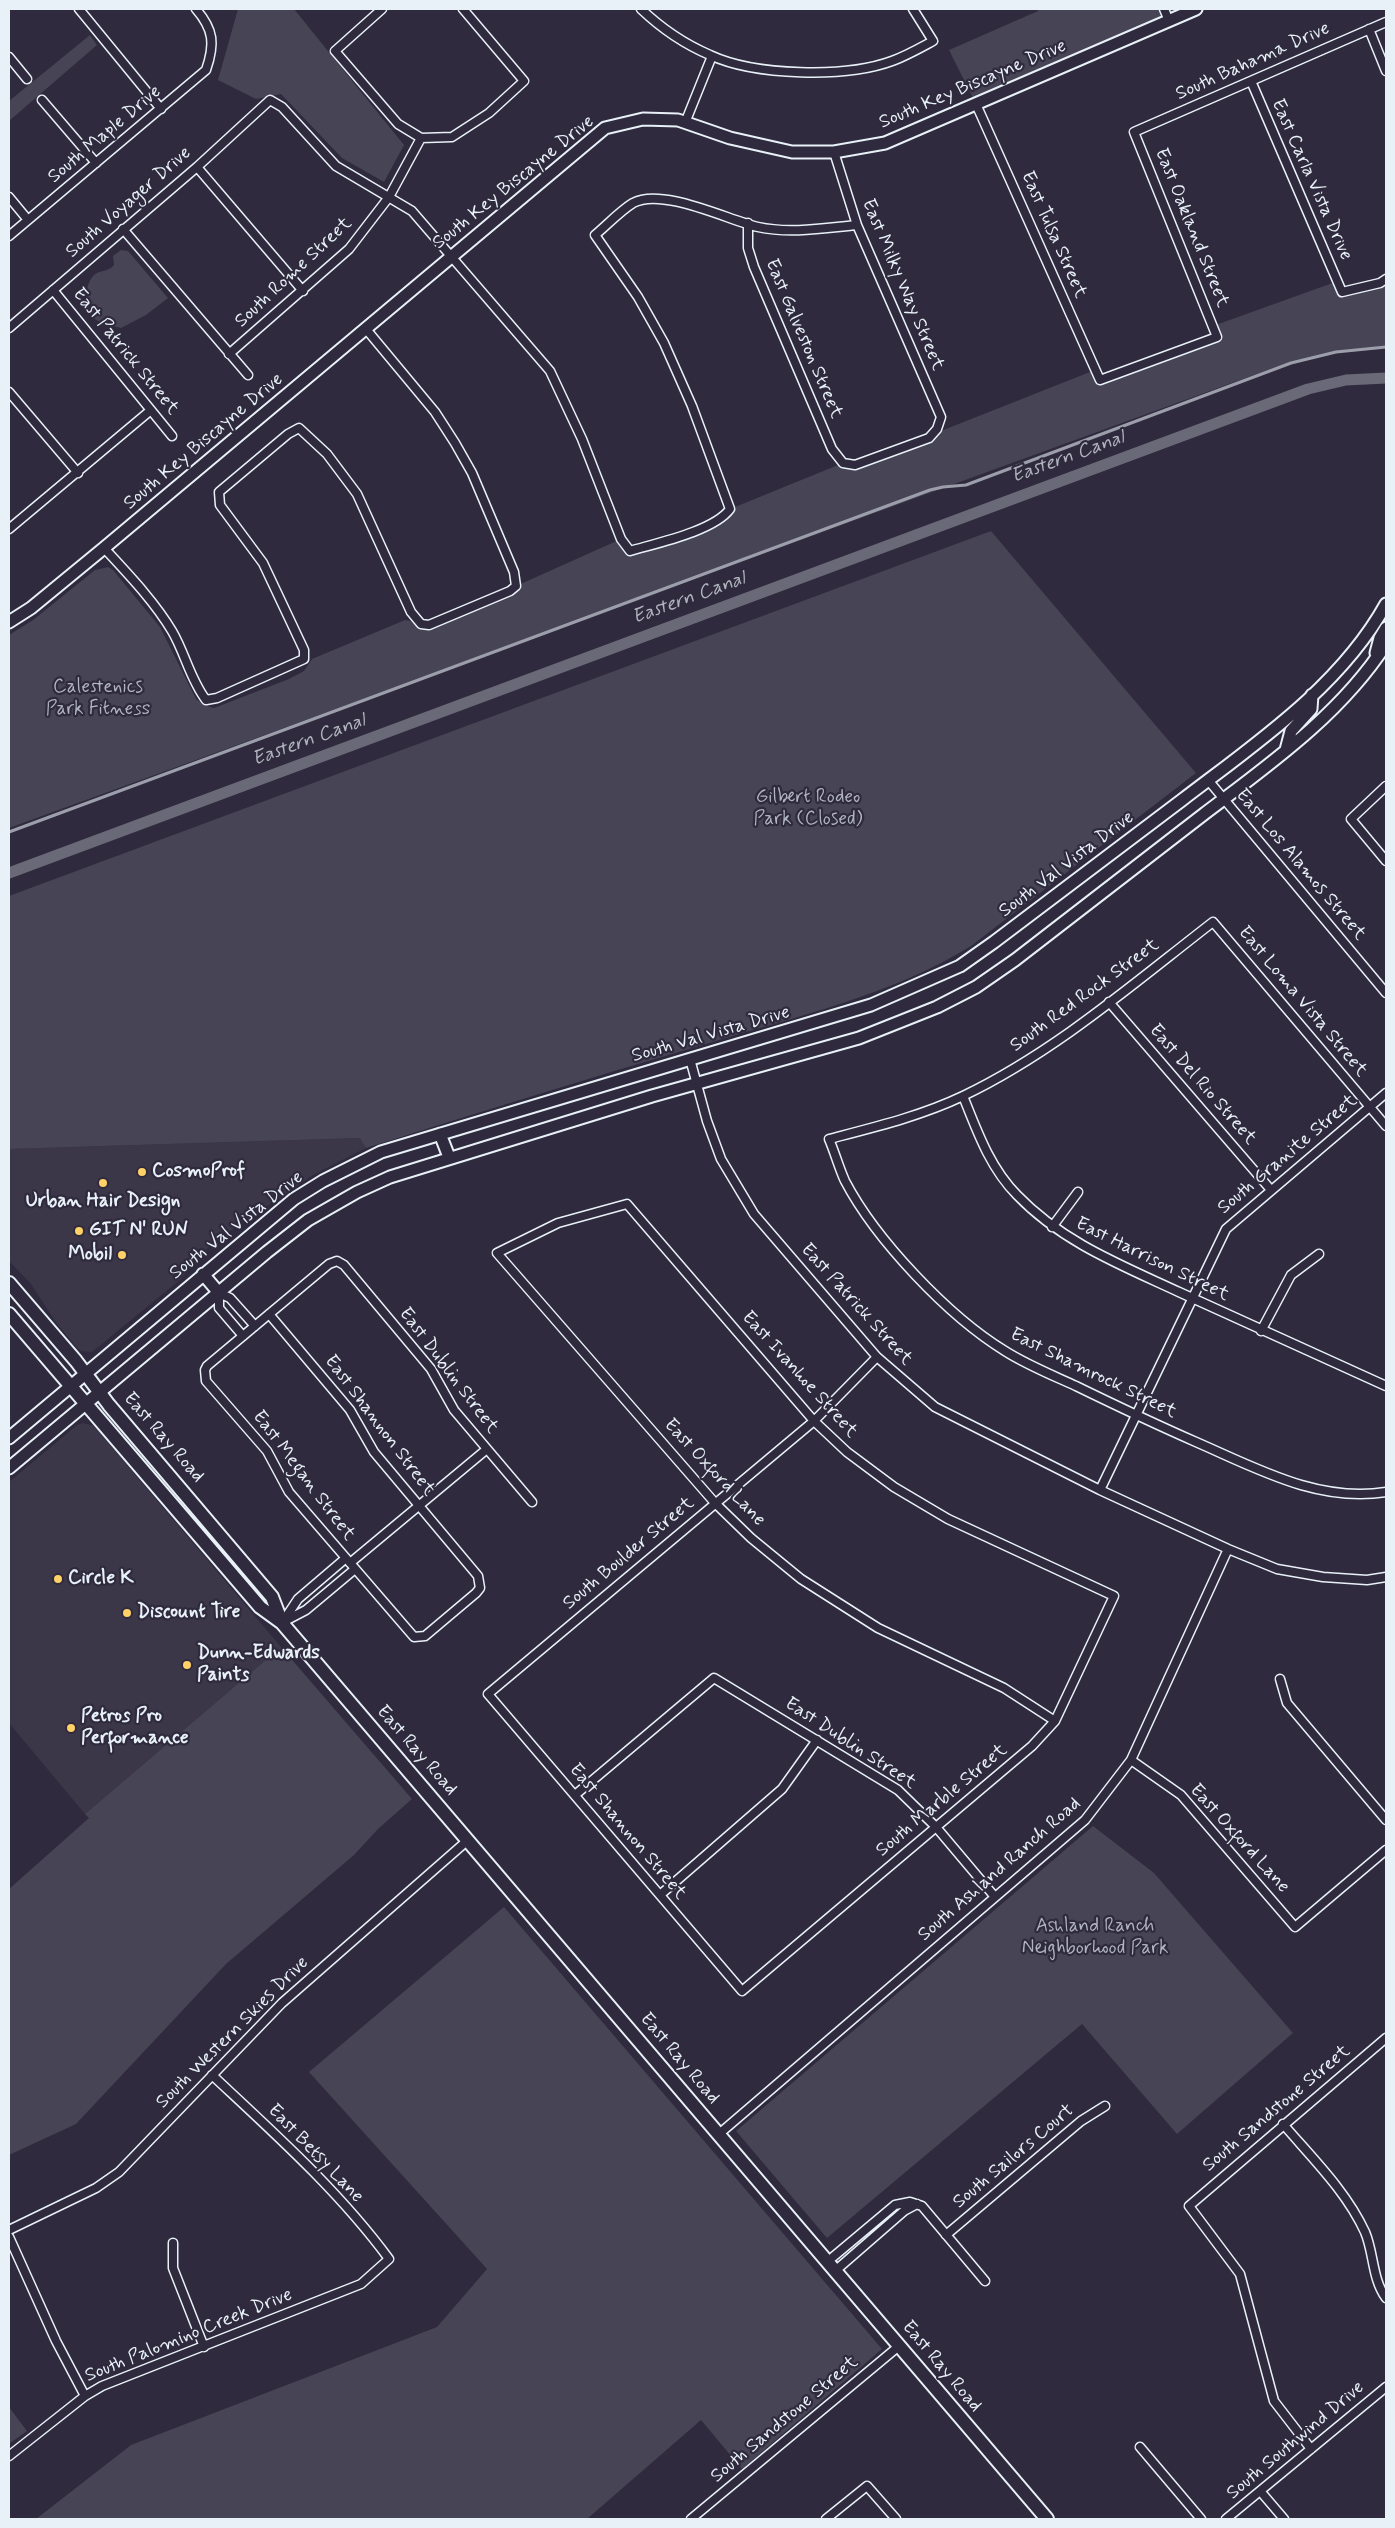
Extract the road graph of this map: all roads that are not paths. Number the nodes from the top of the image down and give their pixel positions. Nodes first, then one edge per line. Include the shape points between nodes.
1 (79, 9) edge
2 (196, 9) edge
3 (382, 9) edge
4 (463, 9) edge
5 (641, 9) edge
6 (913, 9) edge
7 (1164, 9) edge
8 (1196, 9) edge
9 (1169, 20) junction
10 (1386, 22) edge
11 (1368, 29) junction
12 (712, 56) junction
13 (9, 57) edge
14 (1386, 71) edge
15 (27, 79) dead end
16 (1251, 80) junction
17 (42, 100) dead end
18 (976, 104) junction
19 (161, 109) junction
20 (685, 123) junction
21 (1134, 132) joint
22 (421, 138) junction
23 (834, 152) junction
24 (96, 163) junction
25 (197, 167) junction
26 (9, 197) edge
27 (389, 197) junction
28 (28, 220) junction
29 (748, 224) junction
30 (857, 225) junction
31 (123, 228) junction
32 (9, 236) edge
33 (451, 256) junction
34 (1386, 279) edge
35 (53, 290) junction
36 (303, 291) junction
37 (9, 328) edge
38 (366, 329) junction
39 (1217, 337) joint
40 (229, 354) junction
41 (248, 375) dead end
42 (9, 392) edge
43 (152, 410) junction
44 (937, 429) joint
45 (172, 436) dead end
46 (78, 473) junction
47 (9, 529) edge
48 (104, 548) junction
49 (1386, 604) edge
50 (9, 622) edge
51 (1386, 628) edge
52 (1386, 644) edge
53 (1373, 665) junction
54 (1312, 695) junction
55 (1286, 750) junction
56 (1208, 780) junction
57 (1386, 786) edge
58 (1224, 800) junction
59 (1386, 860) edge
60 (1213, 922) joint
61 (1386, 993) edge
62 (1109, 1002) junction
63 (690, 1059) junction
64 (696, 1083) junction
65 (1386, 1093) edge
66 (963, 1096) junction
67 (1370, 1107) junction
68 (1386, 1126) edge
69 (440, 1134) junction
70 (830, 1139) joint
71 (449, 1158) junction
72 (1271, 1190) junction
73 (1078, 1192) dead end
74 (1052, 1227) junction
75 (497, 1253) joint
76 (1319, 1254) dead end
77 (203, 1274) junction
78 (9, 1283) edge
79 (219, 1293) junction
80 (1191, 1297) junction
81 (9, 1314) edge
82 (269, 1314) junction
83 (254, 1326) junction
84 (1261, 1331) junction
85 (243, 1336) junction
86 (877, 1357) junction
87 (85, 1373) junction
88 (71, 1386) junction
89 (1386, 1386) edge
90 (99, 1392) junction
91 (86, 1403) junction
92 (1137, 1416) junction
93 (814, 1421) junction
94 (9, 1438) edge
95 (487, 1449) junction
96 (9, 1468) edge
97 (1100, 1490) junction
98 (1386, 1492) edge
99 (532, 1502) dead end
100 (715, 1503) junction
101 (418, 1506) junction
102 (1228, 1549) junction
103 (350, 1563) junction
104 (1386, 1577) edge
105 (1114, 1596) joint
106 (282, 1623) junction
107 (419, 1637) joint
108 (1280, 1679) dead end
109 (488, 1694) joint
110 (1055, 1721) junction
111 (817, 1740) junction
112 (1131, 1760) junction
113 (575, 1795) junction
114 (1386, 1820) edge
115 (936, 1827) junction
116 (468, 1840) junction
117 (1386, 1850) edge
118 (660, 1895) junction
119 (995, 1898) junction
120 (742, 1991) joint
121 (1385, 2041) edge
122 (212, 2075) junction
123 (1105, 2106) dead end
124 (1284, 2124) junction
125 (718, 2134) junction
126 (917, 2204) junction
127 (872, 2225) junction
128 (9, 2230) edge
129 (879, 2233) junction
130 (946, 2235) junction
131 (9, 2237) edge
132 (173, 2243) dead end
133 (389, 2260) joint
134 (831, 2267) junction
135 (985, 2281) dead end
136 (1386, 2298) edge
137 (899, 2346) junction
138 (204, 2348) junction
139 (1386, 2387) edge
140 (85, 2396) junction
141 (1140, 2447) dead end
142 (1311, 2450) junction
143 (9, 2456) edge
144 (1261, 2492) junction
145 (691, 2519) edge
146 (826, 2519) edge
147 (896, 2519) edge
148 (1047, 2519) edge
149 (1201, 2519) edge
150 (1226, 2519) edge
151 (1284, 2519) edge

1 - 19 street
2 - 19 street, South Maple Drive via 211,30 211,51 206,70
3 - 22 street via 336,50 398,124
4 - 22 street via 524,81 489,113 452,137
5 - 12 street via 678,39
6 - 12 street via 933,41 891,62 848,71 807,72 748,66
7 - 9 street
8 - 9 main road, South Key Biscayne Drive
9 - 18 main road, South Key Biscayne Drive
10 - 11 street, South Bahama Drive
11 - 14 street
11 - 16 street, South Bahama Drive
12 - 20 street
13 - 15 street
16 - 21 street, South Bahama Drive
16 - 34 street, East Carla Vista Drive via 1342,292
17 - 24 street
18 - 23 main road, South Key Biscayne Drive via 885,143
18 - 39 street, East Tulsa Street via 1100,380
19 - 24 street, South Maple Drive
20 - 23 main road, South Key Biscayne Drive via 707,132 792,152
20 - 33 main road, South Key Biscayne Drive via 643,119 606,128
21 - 39 street, East Oakland Street
22 - 27 street, South Rome Street
23 - 30 street, East Milky Way Street
24 - 28 street, South Maple Drive
25 - 27 street, South Voyager Drive via 270,100 282,107 336,166
25 - 31 street, South Voyager Drive
25 - 36 street
26 - 28 street
27 - 33 street via 412,211
27 - 36 street, South Rome Street via 349,249
28 - 32 street, South Maple Drive
29 - 30 street via 804,230
29 - 33 street via 655,198 634,203 595,235 638,297 668,352 730,509 724,518 703,528 630,551 550,371
29 - 44 street, East Galveston Street via 748,248 754,268 832,449 843,463 855,465 929,438
30 - 44 street, East Milky Way Street via 941,417
31 - 35 street, South Voyager Drive
31 - 40 street
33 - 38 main road, South Key Biscayne Drive
35 - 37 street, South Voyager Drive
35 - 43 street, East Patrick Street
36 - 40 street, South Rome Street
38 - 48 main road, South Key Biscayne Drive
38 - 48 street via 435,412 472,473 514,572 516,586 510,592 428,625 421,624 411,612 357,494 327,454 299,428 219,492 220,505 264,563 304,650 304,660 206,700 172,632 153,604
40 - 41 street
42 - 46 street
43 - 45 street, East Patrick Street
43 - 46 street
46 - 47 street
48 - 50 main road, South Key Biscayne Drive
49 - 54 main road, South Val Vista Drive via 1354,651
51 - 53 main road
52 - 53 main road, South Val Vista Drive
53 - 55 main road, South Val Vista Drive via 1346,697
54 - 55 main road via 1311,709 1291,731
54 - 56 main road, South Val Vista Drive
55 - 58 main road, South Val Vista Drive
56 - 58 street, East Los Alamos Street
56 - 63 main road, South Val Vista Drive via 960,966 871,1005
57 - 59 street via 1351,819
58 - 61 street, East Los Alamos Street
58 - 64 main road, South Val Vista Drive via 1014,960 961,995 859,1038
60 - 62 street, South Red Rock Street
60 - 67 street, East Loma Vista Street
62 - 66 street, South Red Rock Street via 1036,1054
62 - 72 street, East Del Rio Street
63 - 64 street, East Patrick Street
63 - 69 main road, South Val Vista Drive
64 - 71 main road, South Val Vista Drive
64 - 86 street, East Patrick Street via 721,1159 754,1214
65 - 67 street, South Granite Street
66 - 70 street, South Red Rock Street via 902,1119
66 - 74 street, East Harrison Street via 996,1168 1016,1195
67 - 68 street, East Loma Vista Street
67 - 72 street, South Granite Street
69 - 71 main road
69 - 77 main road, South Val Vista Drive via 381,1152 323,1181 294,1199
70 - 92 street, East Shamrock Street via 845,1180 865,1213 926,1286 953,1311 987,1339 1023,1361
71 - 79 main road, South Val Vista Drive via 390,1177 336,1203
72 - 80 street, South Granite Street via 1226,1229
73 - 74 street
74 - 80 street, East Harrison Street via 1082,1246
75 - 93 street, East Ivanhoe Street via 558,1223 627,1204
75 - 100 street, East Oxford Lane
76 - 84 street via 1291,1275
77 - 79 main road
77 - 87 main road, South Val Vista Drive
78 - 87 main road, East Ray Road
79 - 83 street via 230,1298
79 - 85 street via 219,1308
79 - 90 main road, South Val Vista Drive
80 - 84 street, East Harrison Street
80 - 92 street, South Granite Street
81 - 88 main road, East Ray Road
82 - 83 street
82 - 95 street, East Dublin Street via 329,1264 337,1261 344,1265 431,1369 454,1410
82 - 101 street, East Shannon Street via 350,1410 374,1452
83 - 85 street
84 - 89 street, East Harrison Street
85 - 103 street, East Megan Street via 207,1366 206,1381 267,1450 290,1492
86 - 93 street, South Boulder Street
86 - 97 street, East Patrick Street via 935,1407
87 - 88 main road, South Val Vista Drive
87 - 90 main road, East Ray Road
88 - 91 main road, East Ray Road
88 - 94 main road, South Val Vista Drive
90 - 91 main road, South Val Vista Drive
90 - 106 main road, East Ray Road via 272,1597
91 - 96 main road, South Val Vista Drive
91 - 106 main road, East Ray Road via 260,1607
92 - 97 street, South Granite Street
92 - 98 street, East Shamrock Street via 1289,1483 1342,1494
93 - 100 street, South Boulder Street
93 - 105 street, East Ivanhoe Street via 847,1452 948,1519
95 - 99 street, East Dublin Street
95 - 101 street
97 - 102 street, East Patrick Street
100 - 109 street, South Boulder Street
100 - 110 street, East Oxford Lane via 801,1580 878,1628 1004,1688
101 - 103 street
101 - 107 street, East Shannon Street via 480,1582 476,1593 425,1636
102 - 104 street via 1277,1569 1323,1577 1367,1580
102 - 112 street, South Ashland Ranch Road
103 - 106 street via 306,1610
103 - 106 street via 298,1599
103 - 107 street, East Megan Street via 410,1634
105 - 110 street, South Marble Street
106 - 116 main road, East Ray Road
108 - 114 street via 1287,1703
109 - 113 street, East Shannon Street
110 - 115 street, South Marble Street via 1032,1746
111 - 113 street, East Dublin Street via 714,1678
111 - 115 street, East Dublin Street via 898,1790
111 - 118 street via 782,1789
112 - 117 street, East Oxford Lane via 1181,1795 1295,1926
112 - 119 street, South Ashland Ranch Road via 1085,1820
113 - 118 street, East Shannon Street
115 - 119 street, East Dublin Street
115 - 120 street, South Marble Street
116 - 122 street, South Western Skies Drive via 282,2003
116 - 125 main road, East Ray Road
118 - 120 street, East Shannon Street
119 - 125 street, South Ashland Ranch Road
121 - 124 street, South Sandstone Street
122 - 128 street, South Western Skies Drive via 118,2172 96,2188
122 - 133 street, East Betsy Lane via 292,2150 375,2240
123 - 130 street, South Sailors Court via 1081,2121
124 - 136 street via 1346,2198 1366,2234 1380,2290
124 - 142 street, South Sandstone Street via 1189,2206 1240,2274 1274,2401
125 - 134 main road, East Ray Road
126 - 127 street via 895,2205
126 - 129 street
126 - 130 street
127 - 129 street
127 - 134 street
129 - 134 street
130 - 135 street
131 - 140 street
132 - 138 street via 173,2268
133 - 138 street, South Palomino Creek Drive via 361,2284
134 - 137 main road, East Ray Road
137 - 145 street, South Sandstone Street
137 - 148 main road, East Ray Road
138 - 140 street, South Palomino Creek Drive via 102,2386
139 - 142 street, South Southwind Drive
140 - 143 street, South Palomino Creek Drive
141 - 149 street
142 - 144 street, South Southwind Drive
144 - 150 street, South Southwind Drive
144 - 151 street
146 - 147 street via 867,2486

